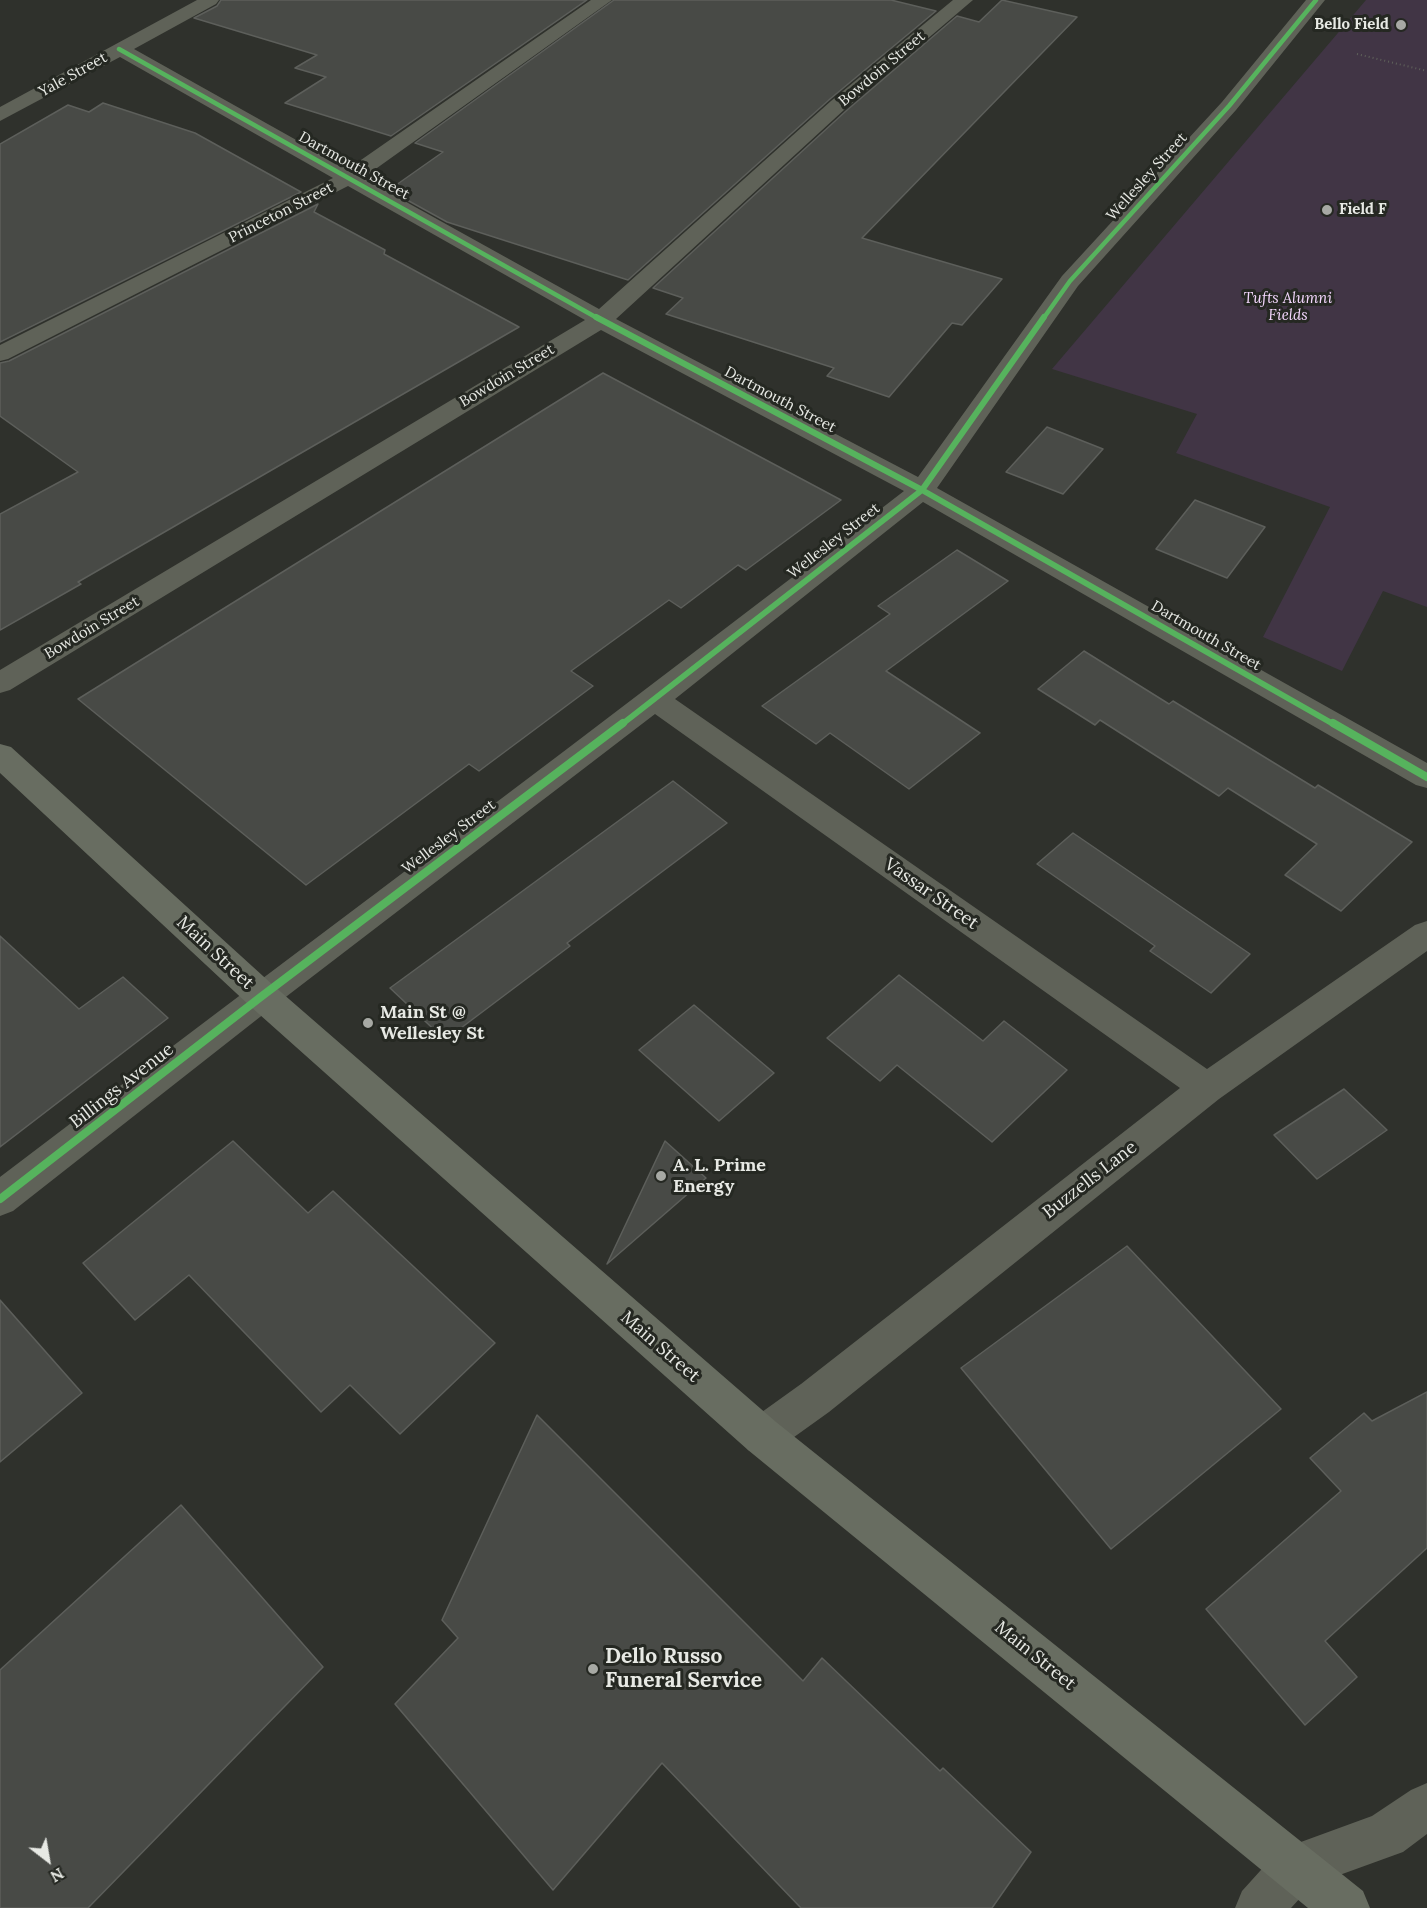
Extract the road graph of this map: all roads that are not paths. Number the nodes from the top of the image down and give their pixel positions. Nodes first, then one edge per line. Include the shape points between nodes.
1 (210, 0) edge
2 (603, 0) edge
3 (964, 0) edge
4 (1291, 2) dead end
5 (1313, 3) edge
6 (119, 50) junction
7 (0, 115) edge
8 (349, 178) junction
9 (601, 320) junction
10 (0, 354) edge
11 (922, 490) junction
12 (0, 683) edge
13 (655, 699) junction
14 (0, 755) edge
15 (1427, 777) edge
16 (1427, 934) edge
17 (262, 996) junction
18 (1207, 1088) junction
19 (0, 1199) edge
20 (762, 1436) junction
21 (1427, 1806) edge
22 (1296, 1867) junction
23 (1259, 1908) edge
24 (1346, 1908) edge

1 - 6 street, Yale Street
2 - 8 street, Princeton Street
3 - 9 street, Bowdoin Street via 838,105
4 - 5 street
5 - 11 street, Wellesley Street via 1229,106 1070,282
6 - 7 street, Yale Street
6 - 8 street, Dartmouth Street
8 - 9 street, Dartmouth Street
8 - 10 street, Princeton Street
9 - 11 street, Dartmouth Street
9 - 12 street, Bowdoin Street
11 - 13 street, Wellesley Street
11 - 15 street, Dartmouth Street
13 - 17 street, Wellesley Street
13 - 18 street, Vassar Street
14 - 17 main road, Main Street
16 - 18 street, Buzzells Lane
17 - 19 street, Billings Avenue
17 - 20 main road, Main Street
18 - 20 street, Buzzells Lane
20 - 22 main road, Main Street
21 - 22 street via 1386,1834
22 - 23 street
22 - 24 main road, Main Street

